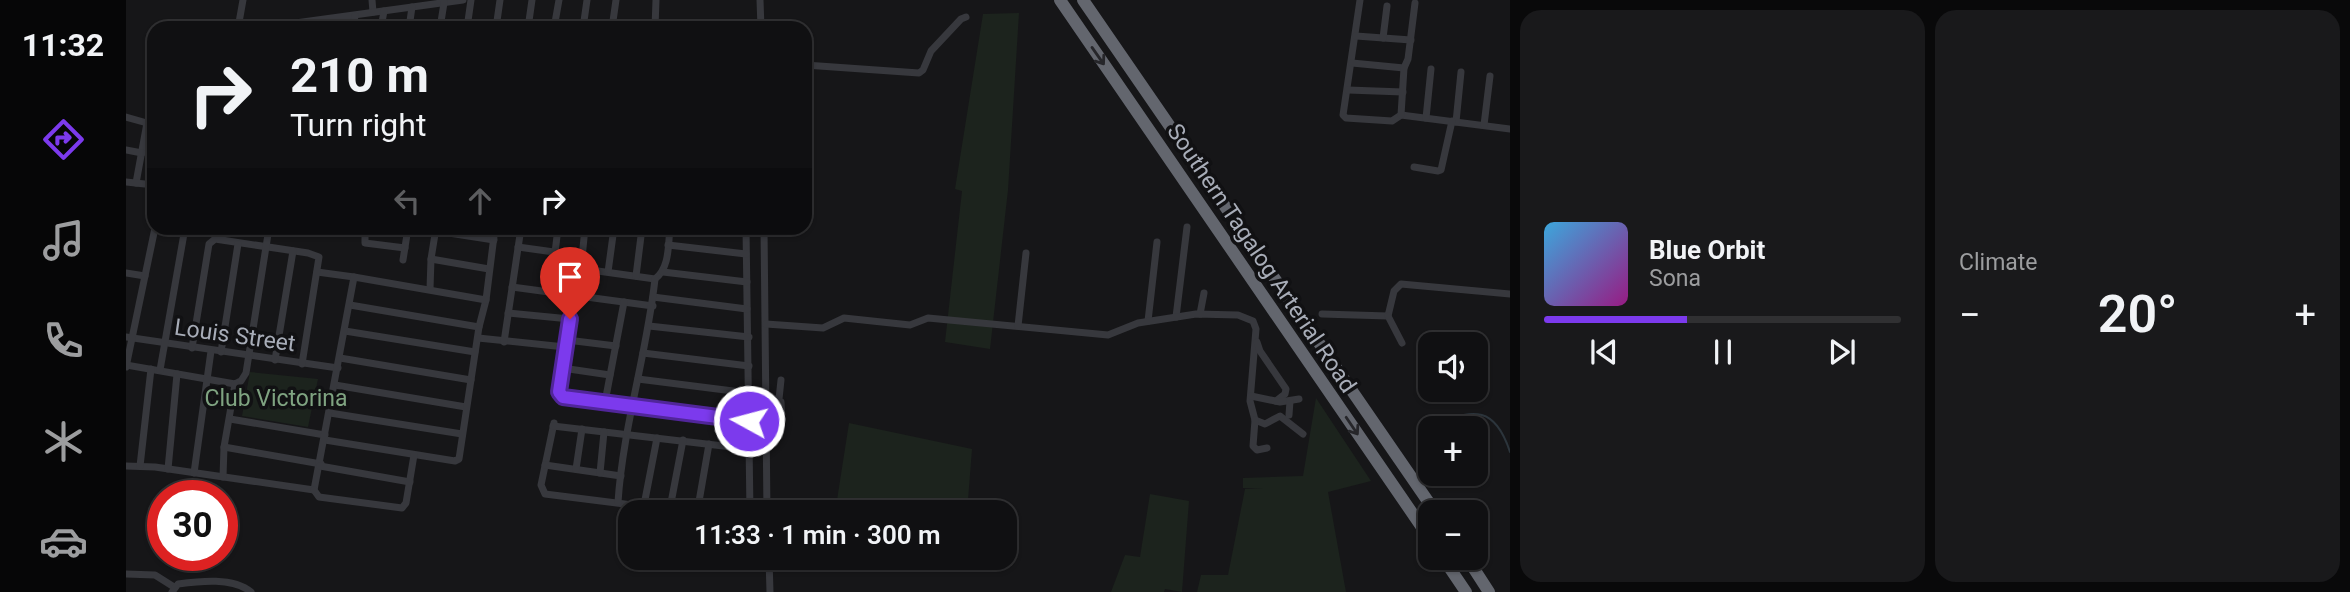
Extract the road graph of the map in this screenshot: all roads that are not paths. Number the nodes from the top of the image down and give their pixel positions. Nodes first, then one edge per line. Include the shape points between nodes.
1 (243, 0) edge
2 (372, 0) edge
3 (463, 0) edge
4 (471, 0) edge
5 (500, 0) edge
6 (532, 0) edge
7 (559, 0) edge
8 (587, 0) edge
9 (616, 0) edge
10 (656, 0) edge
11 (760, 0) edge
12 (1060, 0) edge
13 (1083, 0) edge
14 (1360, 0) edge
15 (444, 3) junction
16 (1415, 3) dead end
17 (1387, 6) dead end
18 (412, 7) junction
19 (384, 11) junction
20 (373, 12) junction
21 (355, 16) junction
22 (966, 18) dead end
23 (239, 21) edge
24 (336, 21) edge
25 (354, 21) edge
26 (382, 21) edge
27 (410, 21) edge
28 (441, 21) edge
29 (468, 21) edge
30 (497, 21) edge
31 (529, 21) edge
32 (555, 21) edge
33 (584, 21) edge
34 (613, 21) edge
35 (655, 21) edge
36 (761, 21) edge
37 (1356, 36) junction
38 (1382, 38) junction
39 (1411, 40) junction
40 (1352, 63) junction
41 (812, 65) edge
42 (1404, 68) junction
43 (1431, 69) dead end
44 (1461, 72) dead end
45 (1490, 76) dead end
46 (1348, 90) junction
47 (1403, 92) junction
48 (1401, 115) junction
49 (126, 117) edge
50 (1426, 118) junction
51 (147, 122) edge
52 (1454, 122) junction
53 (1484, 125) junction
54 (1510, 128) edge
55 (147, 134) edge
56 (126, 150) edge
57 (142, 153) junction
58 (1414, 167) dead end
59 (126, 182) edge
60 (136, 183) junction
61 (147, 185) edge
62 (1187, 227) dead end
63 (154, 235) edge
64 (184, 235) edge
65 (268, 235) edge
66 (364, 235) edge
67 (407, 235) edge
68 (435, 235) edge
69 (468, 235) edge
70 (494, 235) edge
71 (519, 235) edge
72 (557, 235) edge
73 (584, 235) edge
74 (613, 235) edge
75 (641, 235) edge
76 (669, 235) edge
77 (746, 235) edge
78 (764, 235) edge
79 (494, 240) junction
80 (1157, 242) dead end
81 (238, 244) junction
82 (668, 245) junction
83 (518, 247) junction
84 (265, 248) junction
85 (405, 248) junction
86 (293, 251) junction
87 (554, 252) junction
88 (1026, 253) dead end
89 (746, 254) junction
90 (431, 259) junction
91 (403, 260) dead end
92 (581, 268) junction
93 (489, 269) junction
94 (317, 272) junction
95 (608, 272) junction
96 (663, 272) junction
97 (126, 273) edge
98 (145, 276) junction
99 (636, 276) junction
100 (354, 277) junction
101 (655, 279) junction
102 (747, 282) junction
103 (512, 287) junction
104 (430, 289) junction
105 (1204, 293) dead end
106 (1510, 294) edge
107 (574, 295) junction
108 (486, 300) junction
109 (624, 302) junction
110 (653, 302) junction
111 (349, 305) junction
112 (747, 309) junction
113 (508, 313) junction
114 (1200, 314) junction
115 (1322, 314) dead end
116 (1388, 316) junction
117 (1176, 317) junction
118 (570, 319) junction
119 (1148, 321) junction
120 (766, 324) junction
121 (649, 326) junction
122 (1018, 326) junction
123 (479, 327) junction
124 (345, 331) junction
125 (749, 337) junction
126 (129, 338) edge
127 (478, 338) junction
128 (1255, 338) junction
129 (505, 342) junction
130 (1402, 342) dead end
131 (566, 343) junction
132 (165, 344) junction
133 (616, 346) junction
134 (192, 348) junction
135 (211, 351) junction
136 (221, 352) junction
137 (475, 352) junction
138 (643, 353) junction
139 (248, 357) junction
140 (340, 358) junction
141 (275, 360) junction
142 (302, 364) junction
143 (126, 366) edge
144 (749, 366) junction
145 (338, 368) junction
146 (562, 368) junction
147 (156, 370) junction
148 (177, 374) junction
149 (610, 375) junction
150 (206, 378) junction
151 (638, 379) junction
152 (471, 380) junction
153 (781, 380) dead end
154 (236, 384) junction
155 (335, 385) junction
156 (749, 393) junction
157 (1251, 396) junction
158 (766, 399) junction
159 (1299, 399) dead end
160 (1276, 401) junction
161 (1290, 401) junction
162 (606, 402) junction
163 (781, 402) dead end
164 (634, 406) junction
165 (466, 407) junction
166 (330, 413) junction
167 (1289, 415) dead end
168 (230, 419) junction
169 (1255, 420) junction
170 (749, 421) junction
171 (582, 429) junction
172 (604, 432) junction
173 (627, 434) junction
174 (1303, 434) dead end
175 (462, 435) junction
176 (325, 437) junction
177 (766, 437) junction
178 (657, 438) junction
179 (683, 440) junction
180 (709, 444) junction
181 (224, 447) junction
182 (1267, 448) dead end
183 (749, 449) junction
184 (414, 455) junction
185 (321, 465) junction
186 (545, 465) junction
187 (126, 466) edge
188 (140, 466) junction
189 (168, 469) junction
190 (576, 469) junction
191 (194, 473) junction
192 (600, 473) junction
193 (621, 476) junction
194 (223, 477) junction
195 (410, 482) junction
196 (314, 490) junction
197 (618, 500) edge
198 (645, 500) edge
199 (672, 500) edge
200 (699, 500) edge
201 (750, 500) edge
202 (767, 500) edge
203 (1427, 500) edge
204 (618, 502) edge
205 (1418, 522) edge
206 (769, 570) edge
207 (1451, 570) edge
208 (1475, 570) edge
209 (126, 574) edge
210 (173, 589) edge
211 (251, 592) edge
212 (770, 592) edge
213 (1466, 592) edge
214 (1489, 592) edge

1 - 23 street
2 - 20 street
3 - 15 street
4 - 29 street
5 - 30 street
6 - 31 street
7 - 32 street
8 - 33 street
9 - 34 street
10 - 35 street
11 - 36 street
12 -> 205 highway, Southern Tagalog Arterial Road
13 - 203 highway, Southern Tagalog Arterial Road
14 - 37 street
15 - 18 street
15 - 28 street
16 - 39 street
17 - 38 street
18 - 19 street
18 - 27 street
19 - 20 street
19 - 26 street
20 - 21 street
21 - 24 street
21 - 25 street
22 - 41 street via 939,42 919,73
37 - 38 street
37 - 40 street
38 - 39 street
39 - 42 street
40 - 42 street
40 - 46 street
42 - 47 street
43 - 50 street
44 - 52 street
45 - 53 street
46 - 47 street
46 - 48 street via 1346,118 1392,121
47 - 48 street
48 - 50 street
49 - 51 street
50 - 52 street
52 - 53 street
52 - 58 street via 1441,170
53 - 54 street
55 - 57 street
56 - 57 street
57 - 60 street
59 - 60 street
60 - 61 street
62 - 117 street
63 - 98 street
64 - 132 street
65 - 84 street
66 - 85 street via 368,245
67 - 85 street
68 - 90 street
69 - 79 street
70 - 79 street
71 - 83 street
72 - 87 street
73 - 92 street
74 - 95 street
75 - 99 street
76 - 82 street
77 - 89 street
78 - 120 street
79 - 93 street
80 - 119 street
81 - 84 street
81 - 134 street via 215,239 209,244
81 - 136 street
82 - 89 street
82 - 96 street
83 - 87 street
83 - 103 street
84 - 86 street
84 - 139 street
85 - 91 street
86 - 94 street via 319,257
86 - 141 street
87 - 92 street via 555,265
88 - 122 street
89 - 102 street
90 - 93 street
90 - 104 street
92 - 95 street
93 - 108 street
94 - 100 street
94 - 142 street
95 - 99 street
96 - 101 street
96 - 102 street
97 - 98 street
98 - 126 street
99 - 101 street
100 - 104 street
100 - 111 street
101 - 110 street
102 - 112 street
103 - 107 street
103 - 113 street
104 - 108 street
105 - 114 street
106 - 116 street via 1401,284 1394,291
107 - 109 street
107 - 118 street
108 - 123 street
109 - 110 street
109 - 133 street
110 - 112 street
110 - 121 street
111 - 123 street
111 - 124 street
112 - 125 street
113 - 118 street
113 - 129 street
114 - 117 street
114 - 128 street via 1250,319
115 - 116 street
116 - 130 street
117 - 119 street
118 - 131 street
119 - 122 street via 1108,335
120 - 122 street via 823,328 844,318 910,325 928,318
120 - 158 street
121 - 125 street
121 - 138 street
123 - 127 street
124 - 137 street
124 - 140 street
125 - 144 street
126 - 132 street, Louis Street
126 - 143 street
127 - 129 street
127 - 137 street
128 - 157 street
128 - 160 street via 1286,389
129 - 131 street
131 - 133 street
131 - 146 street
132 - 134 street, Louis Street
132 - 147 street
133 - 149 street
134 - 135 street, Louis Street
135 - 136 street, Louis Street
135 - 150 street
136 - 139 street, Louis Street
137 - 152 street
138 - 144 street
138 - 151 street
139 - 141 street, Louis Street
139 - 154 street via 245,377
140 - 145 street
140 - 152 street
141 - 142 street, Louis Street
142 - 145 street, Louis Street
143 - 147 street
144 - 156 street
145 - 155 street
146 - 149 street
146 - 162 street via 559,392 563,397
147 - 148 street
147 - 188 street
148 - 150 street
148 - 189 street
149 - 162 street
150 - 154 street
150 - 191 street
151 - 156 street
151 - 164 street
152 - 165 street
153 - 158 street via 779,398
154 - 168 street
155 - 165 street
155 - 166 street
156 - 170 street
157 - 160 street
157 - 169 street
158 - 177 street
159 - 161 street
160 - 161 street
161 - 167 street
162 - 164 street
163 - 177 street via 782,420
164 - 170 street
164 - 173 street
165 - 175 street
166 - 175 street
166 - 176 street
168 - 176 street
168 - 181 street
169 - 174 street via 1265,424 1280,416
169 - 182 street via 1252,446
170 - 183 street
171 - 172 street
171 - 186 street via 554,424
171 - 190 street
172 - 173 street
172 - 192 street
173 - 178 street
173 - 193 street
175 - 184 street via 455,461
176 - 184 street
176 - 185 street
177 - 202 street
178 - 179 street
178 - 198 street
179 - 180 street
179 - 199 street
180 - 183 street
180 - 200 street
181 - 185 street
181 - 194 street
183 - 201 street
184 - 195 street
185 - 195 street
185 - 196 street
186 - 190 street
186 - 204 street via 541,485 548,495
187 - 188 street
188 - 189 street
189 - 191 street
190 - 192 street
191 - 194 street
192 - 193 street
193 - 197 street
194 - 196 street
195 - 196 street via 402,508 318,497
206 - 212 street
207 - 213 highway
208 - 214 highway
209 - 210 street via 155,575
210 - 211 street via 196,582 223,583

